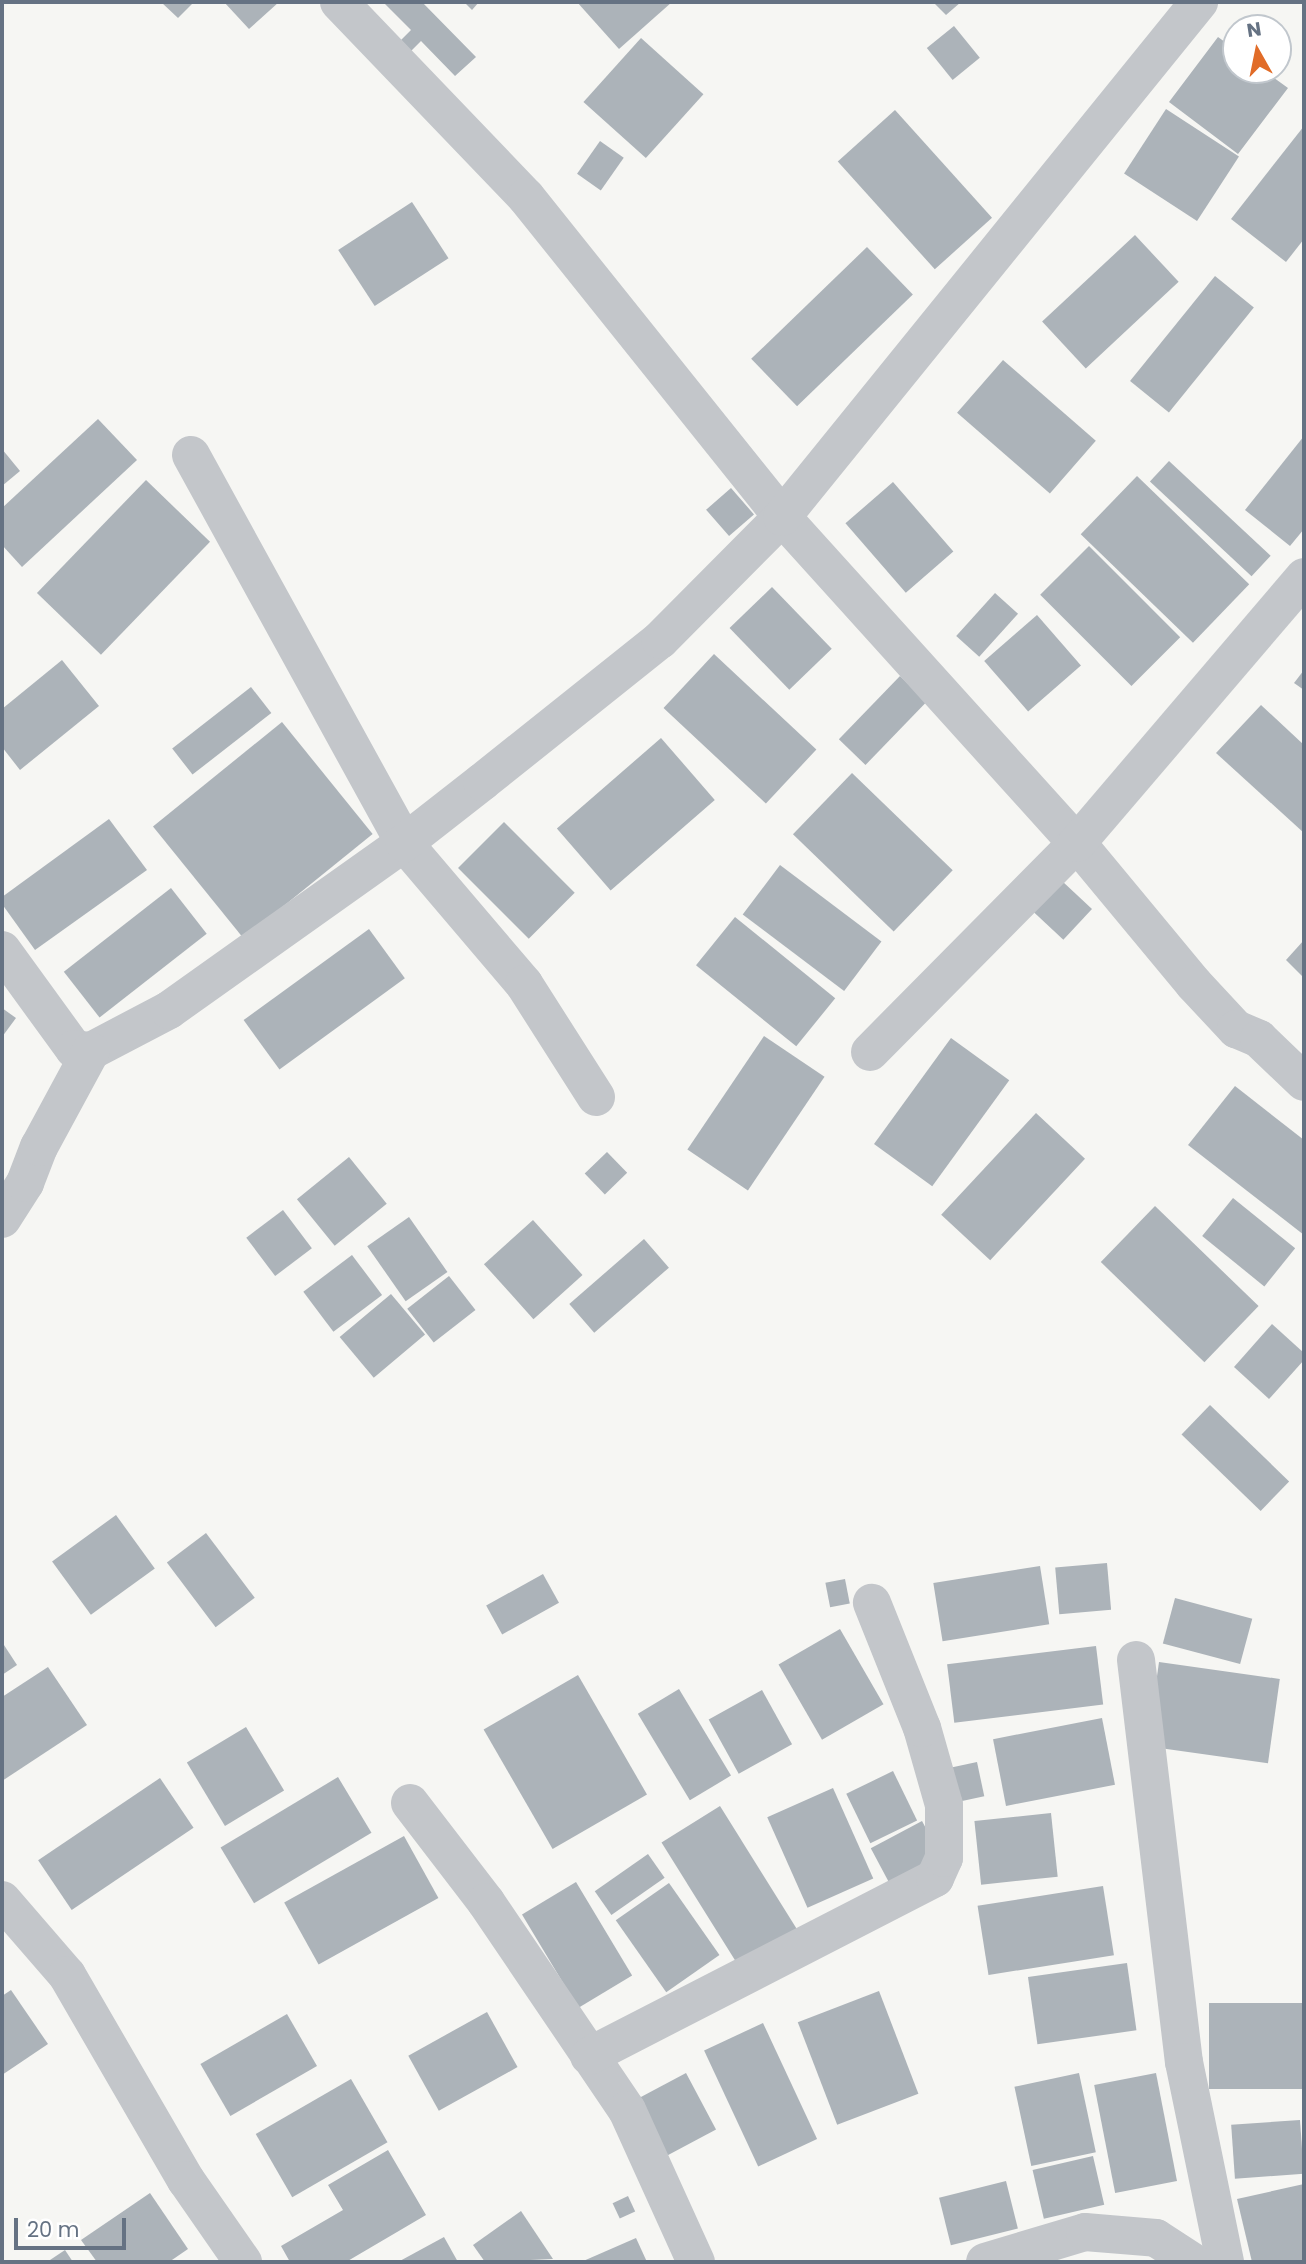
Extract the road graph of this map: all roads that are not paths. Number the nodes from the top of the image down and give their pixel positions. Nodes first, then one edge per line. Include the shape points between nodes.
1 (339, 2) edge
2 (1199, 2) edge
3 (191, 455) dead end
4 (782, 517) junction
5 (1304, 576) edge
6 (404, 843) junction
7 (1077, 843) junction
8 (2, 950) edge
9 (91, 1051) junction
10 (870, 1052) dead end
11 (1304, 1082) edge
12 (596, 1097) dead end
13 (2, 1219) edge
14 (872, 1603) dead end
15 (1136, 1660) dead end
16 (410, 1804) dead end
17 (2, 1900) edge
18 (589, 2056) junction
19 (243, 2262) edge
20 (696, 2262) edge
21 (985, 2262) edge
22 (1193, 2262) edge
23 (1225, 2262) edge

1 - 4 street via 526,197
2 - 4 street
3 - 6 street
4 - 6 street via 660,640
4 - 7 street
5 - 7 street
6 - 9 street via 169,1010
6 - 12 street via 524,985
7 - 10 street
7 - 11 street via 1236,1030 1259,1039
8 - 9 street via 74,1049
9 - 13 street
14 - 18 street via 922,1728 944,1805 944,1858 935,1878
15 - 23 street via 1184,2062
16 - 18 street via 486,1902
17 - 19 street via 66,1975 186,2180
18 - 20 street via 627,2110
21 - 22 street via 1085,2232 1156,2238

